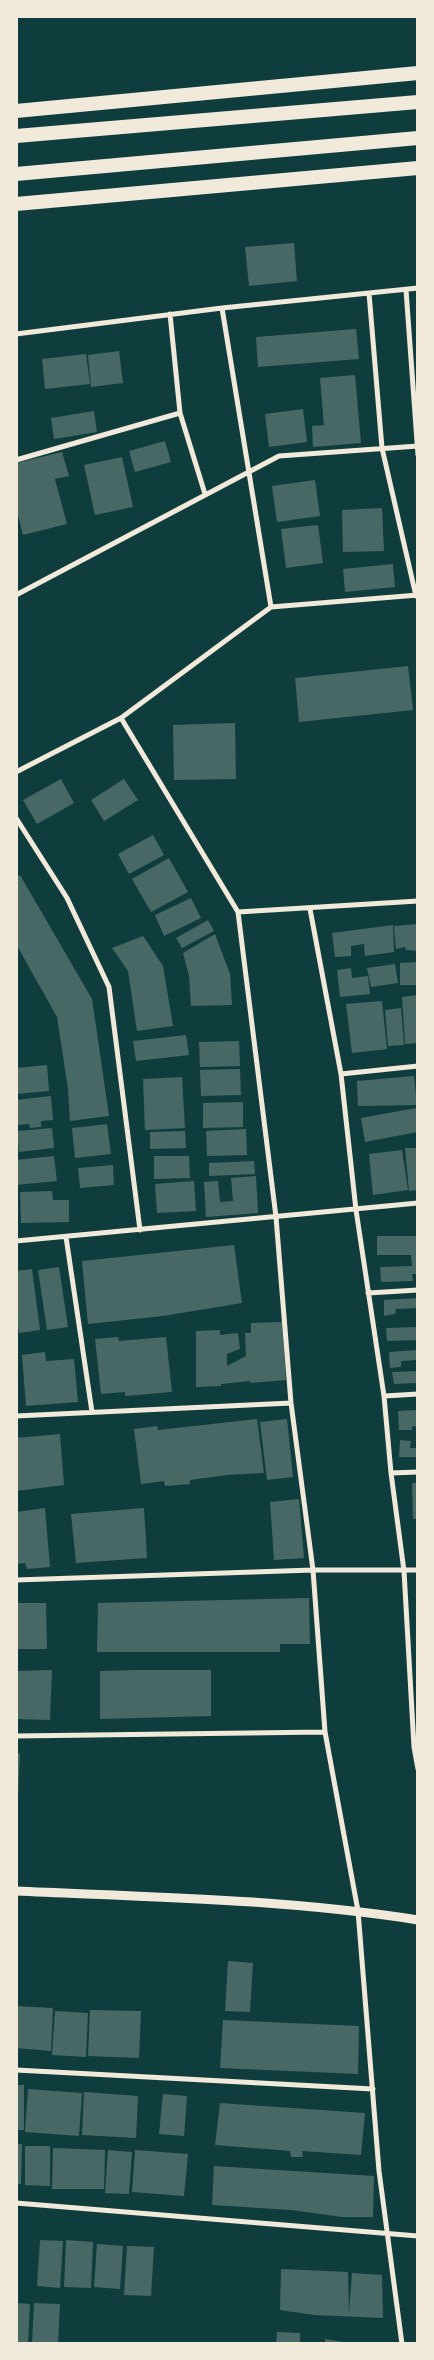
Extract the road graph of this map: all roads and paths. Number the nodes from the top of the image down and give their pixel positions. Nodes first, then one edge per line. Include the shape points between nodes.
1 (418, 73) edge
2 (418, 102) edge
3 (16, 111) edge
4 (16, 136) edge
5 (418, 138) edge
6 (418, 168) edge
7 (16, 174) edge
8 (16, 204) edge
9 (418, 288) edge
10 (406, 290) junction
11 (368, 293) junction
12 (222, 308) junction
13 (170, 314) junction
14 (16, 334) edge
15 (180, 413) junction
16 (417, 446) edge
17 (382, 448) junction
18 (418, 455) edge
19 (16, 460) edge
20 (249, 470) junction
21 (205, 494) junction
22 (16, 595) edge
23 (417, 596) edge
24 (271, 607) junction
25 (121, 718) junction
26 (16, 772) edge
27 (16, 818) edge
28 (418, 901) edge
29 (310, 910) junction
30 (238, 912) junction
31 (418, 1066) edge
32 (340, 1074) junction
33 (418, 1203) edge
34 (356, 1210) junction
35 (276, 1217) junction
36 (140, 1230) junction
37 (66, 1237) junction
38 (16, 1241) edge
39 (418, 1290) edge
40 (368, 1294) junction
41 (418, 1394) edge
42 (384, 1396) junction
43 (290, 1403) junction
44 (92, 1412) junction
45 (16, 1416) edge
46 (418, 1472) edge
47 (391, 1473) junction
48 (313, 1570) junction
49 (418, 1570) edge
50 (404, 1571) junction
51 (16, 1580) edge
52 (325, 1732) junction
53 (16, 1736) edge
54 (416, 1747) edge
55 (418, 1769) edge
56 (16, 1891) edge
57 (358, 1911) junction
58 (418, 1920) edge
59 (16, 2070) edge
60 (373, 2089) junction
61 (16, 2204) edge
62 (386, 2235) junction
63 (418, 2236) edge
64 (402, 2344) edge

1 - 3 highway
2 - 4 highway
5 - 7 highway
6 - 8 highway
9 - 10 street
10 - 11 street
10 - 16 street
11 - 12 street
11 - 17 street
12 - 13 street
12 - 20 street
13 - 14 street
13 - 15 street
15 - 19 street
15 - 21 street
16 - 17 street
16 - 18 street
17 - 20 street via 279,456
17 - 23 street
20 - 21 street
20 - 24 street
21 - 22 street
23 - 24 street
24 - 25 street
25 - 26 street
25 - 30 street
27 - 36 street via 67,898 110,987
28 - 29 street
29 - 30 street
29 - 32 street
30 - 35 street
31 - 32 street
32 - 34 street
33 - 34 street
34 - 35 street
34 - 40 street
35 - 36 street
35 - 43 street
36 - 37 street
37 - 38 street
37 - 44 street
39 - 40 street
40 - 42 street
41 - 42 street
42 - 47 street
43 - 44 street
43 - 48 street
44 - 45 street
46 - 47 street
47 - 50 street
48 - 50 street
48 - 51 street
48 - 52 street
49 - 50 street
50 - 54 street
52 - 53 street
52 - 57 street
54 - 55 street
56 - 57 street via 264,1902
57 - 58 street
57 - 60 street
59 - 60 street
60 - 62 street
61 - 62 street
62 - 63 street
62 - 64 street

